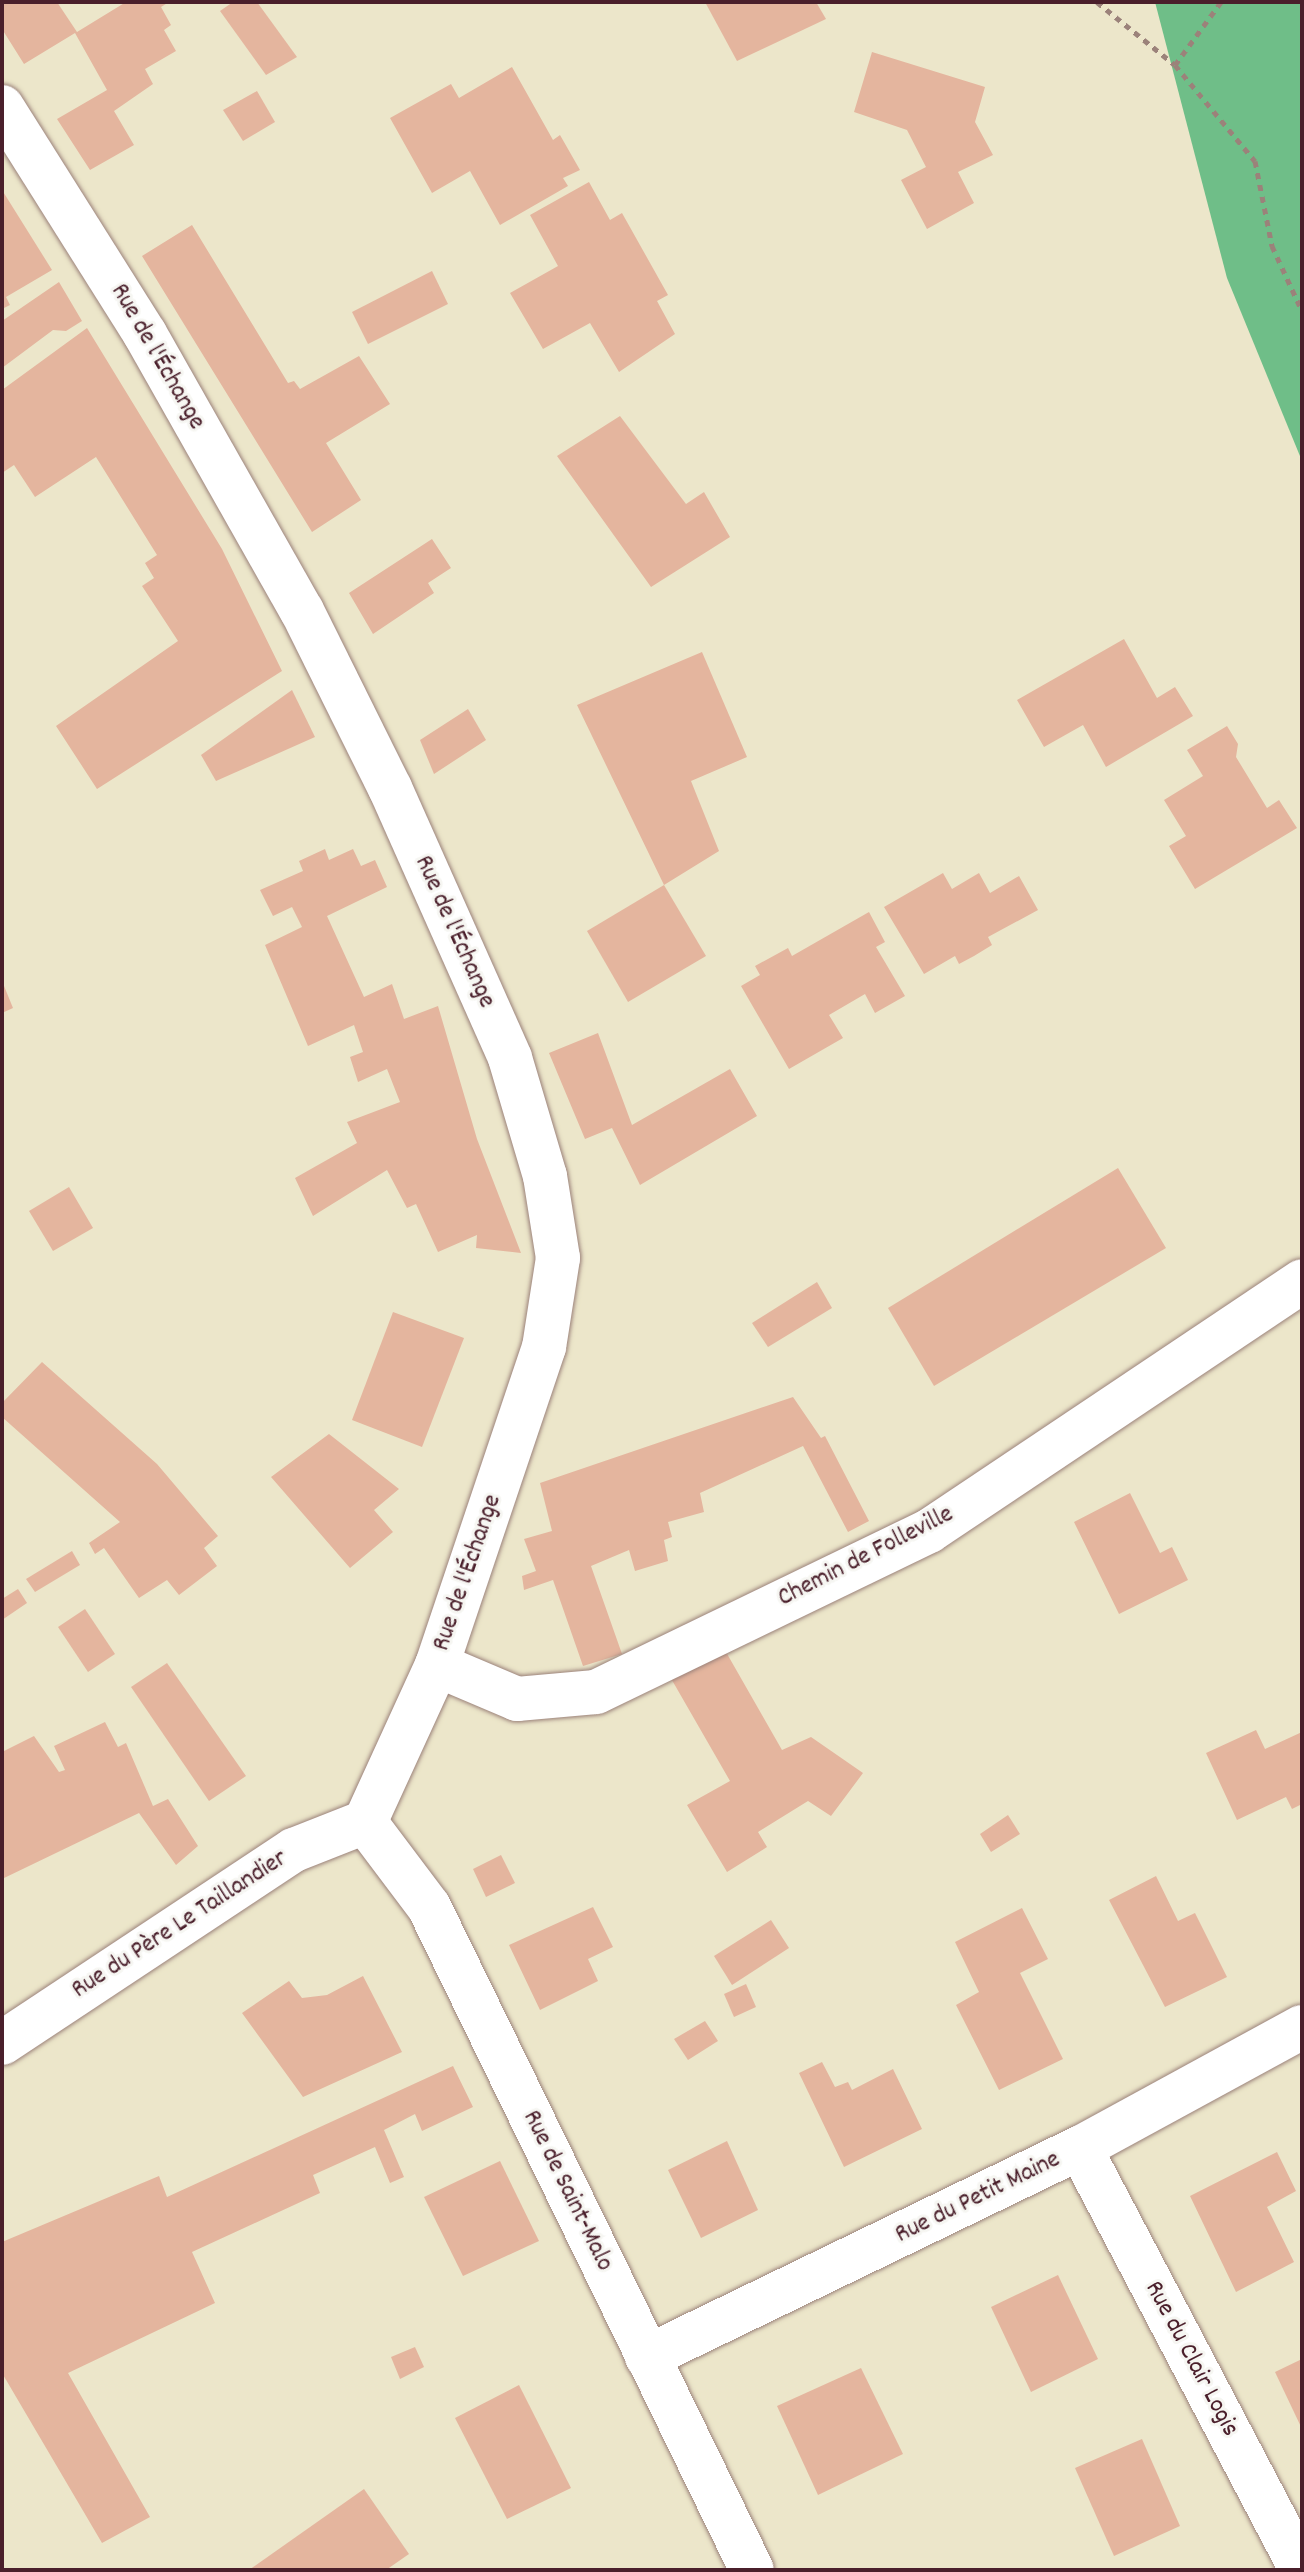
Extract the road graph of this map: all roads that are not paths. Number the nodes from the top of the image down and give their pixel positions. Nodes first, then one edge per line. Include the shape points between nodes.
1 (2, 107) edge
2 (1302, 1281) edge
3 (437, 1665) junction
4 (365, 1822) junction
5 (1302, 2027) edge
6 (4, 2038) edge
7 (1080, 2148) junction
8 (647, 2357) junction
9 (752, 2570) edge
10 (1302, 2570) edge

1 - 3 street, Rue de l'Échange via 145,334 302,611 390,788 510,1058 545,1176 558,1258 544,1347
2 - 3 street, Chemin de Folleville via 929,1531 596,1692 517,1699
3 - 4 street, Rue de l'Échange
4 - 6 street, Rue du Père Le Taillandier via 294,1850
4 - 8 street, Rue de Saint-Malo via 429,1907
5 - 7 street, Rue du Petit Maine
7 - 8 street, Rue du Petit Maine
7 - 10 street, Rue du Clair Logis
8 - 9 street, Rue de Saint-Malo

